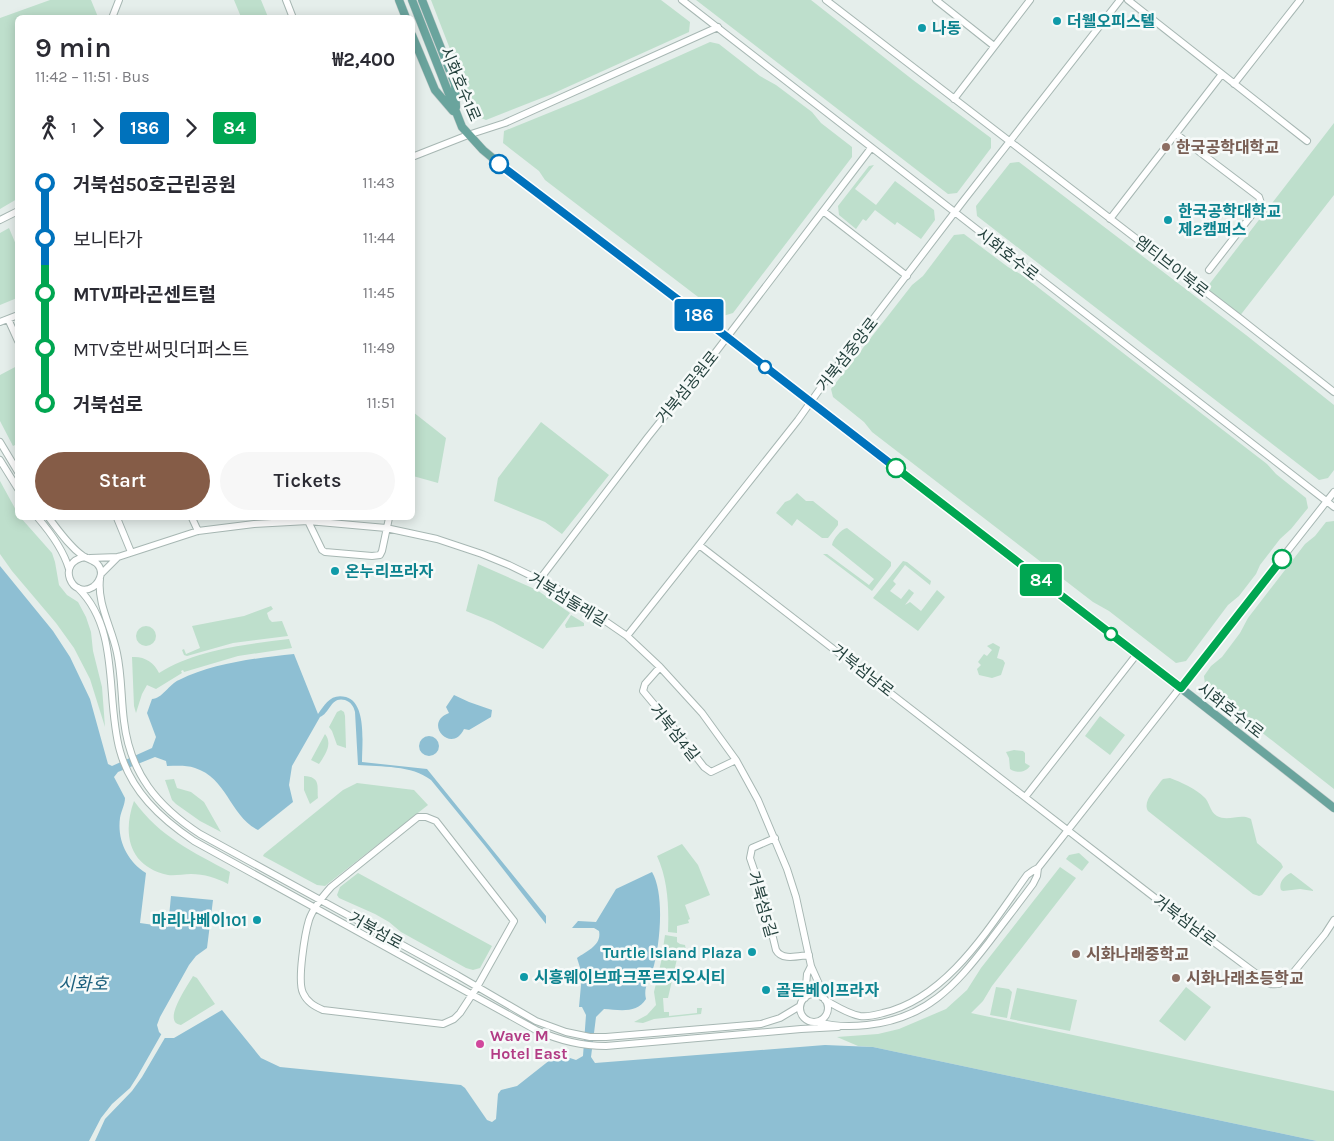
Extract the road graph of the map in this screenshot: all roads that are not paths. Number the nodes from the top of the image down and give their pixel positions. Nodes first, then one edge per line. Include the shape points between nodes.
1 (119, 0) edge
2 (286, 0) edge
3 (399, 0) edge
4 (412, 0) edge
5 (422, 0) edge
6 (682, 0) edge
7 (826, 0) edge
8 (936, 0) edge
9 (1030, 0) edge
10 (1120, 0) edge
11 (1128, 0) edge
12 (1300, 0) edge
13 (113, 15) edge
14 (292, 15) edge
15 (405, 15) edge
16 (718, 28) junction
17 (415, 42) edge
18 (994, 46) junction
19 (1222, 74) junction
20 (1234, 84) junction
21 (954, 99) junction
22 (457, 116) junction
23 (1176, 134) junction
24 (468, 135) junction
25 (1010, 141) junction
26 (1307, 141) dead end
27 (871, 148) junction
28 (415, 156) edge
29 (823, 211) junction
30 (15, 212) edge
31 (956, 212) junction
32 (1110, 219) junction
33 (0, 220) edge
34 (1209, 270) dead end
35 (907, 276) junction
36 (15, 316) edge
37 (8, 318) junction
38 (0, 322) edge
39 (15, 334) edge
40 (727, 337) junction
41 (1334, 392) edge
42 (810, 402) junction
43 (0, 442) edge
44 (0, 460) edge
45 (15, 467) edge
46 (15, 484) edge
47 (1334, 492) edge
48 (1326, 502) junction
49 (1334, 507) edge
50 (40, 520) edge
51 (51, 520) edge
52 (118, 520) edge
53 (193, 520) edge
54 (296, 520) edge
55 (307, 520) edge
56 (316, 520) edge
57 (388, 520) edge
58 (386, 528) junction
59 (198, 531) junction
60 (699, 545) junction
61 (132, 552) junction
62 (118, 557) junction
63 (87, 558) junction
64 (69, 570) junction
65 (100, 577) junction
66 (540, 579) junction
67 (78, 588) junction
68 (627, 636) junction
69 (1137, 654) junction
70 (660, 667) junction
71 (1181, 688) junction
72 (736, 760) junction
73 (1026, 796) junction
74 (1334, 808) edge
75 (1068, 830) junction
76 (775, 838) junction
77 (1038, 868) junction
78 (321, 900) junction
79 (316, 908) junction
80 (1334, 920) edge
81 (809, 955) junction
82 (810, 966) junction
83 (819, 984) junction
84 (477, 987) junction
85 (805, 988) junction
86 (472, 994) junction
87 (805, 998) junction
88 (824, 998) junction
89 (835, 1005) junction
90 (800, 1006) junction
91 (790, 1012) junction
92 (816, 1022) junction
93 (838, 1027) junction
94 (800, 1029) junction

1 - 13 street
2 - 14 street
3 - 15 main road
4 - 22 main road, 시화호수1로
5 - 22 main road via 455,84
6 - 16 street, 시화호수로
7 - 21 street, 엠티브이북로
8 - 18 street
9 - 18 street
10 - 25 street
11 - 19 street
12 - 20 street
16 - 24 street via 505,123
16 - 27 street, 시화호수로
17 - 22 main road via 435,90
18 - 21 street
19 - 20 street
19 - 23 street
20 - 26 street
21 - 25 street, 엠티브이북로
22 - 24 main road, 시화호수1로
23 - 32 street
23 - 34 street via 1259,196 1261,201
24 - 28 street
24 - 40 main road, 시화호수1로 via 512,174
25 - 31 street, 거북섬중앙로
25 - 32 street, 엠티브이북로
27 - 29 street, 거북섬공원로
27 - 31 street, 시화호수로
29 - 35 street
29 - 40 street, 거북섬공원로
30 - 33 street
31 - 35 street, 거북섬중앙로
31 - 48 street, 시화호수로
32 - 41 street, 엠티브이북로
35 - 42 street, 거북섬중앙로
36 - 37 street
37 - 38 street
37 - 39 street
40 - 42 main road, 시화호수1로
40 - 66 street, 거북섬공원로
42 - 60 street, 거북섬중앙로
42 - 69 main road, 시화호수1로
43 - 45 street
44 - 46 street
47 - 48 street
48 - 49 street, 시화호수로
48 - 71 street
50 - 64 street via 64,555
51 - 63 street via 68,542
52 - 61 street
53 - 59 street
54 - 59 street, 거북섬둘레길
55 - 58 street via 322,550 329,553 377,556 382,551
56 - 58 street, 거북섬둘레길
57 - 58 street
58 - 66 street, 거북섬둘레길 via 437,539
59 - 61 street, 거북섬둘레길
60 - 68 street, 거북섬중앙로
60 - 73 street, 거북섬남로
61 - 62 street, 거북섬둘레길
62 - 63 street
62 - 65 street
63 - 64 street via 75,561
63 - 65 street via 98,564
64 - 67 street via 70,580
65 - 67 street via 93,587
65 - 78 street, 거북섬로 via 99,595 120,667 129,748 139,773 159,801 184,823
66 - 68 street, 거북섬둘레길
67 - 79 street via 93,605 104,638 120,752 147,802 174,828 194,841
68 - 70 street, 거북섬둘레길
69 - 71 main road, 시화호수1로
69 - 73 street
70 - 72 street, 거북섬둘레길 via 702,713
70 - 72 street, 거북섬4길 via 645,684 643,692 704,767 711,772
71 - 74 main road, 시화호수1로
71 - 75 street
72 - 76 street, 거북섬둘레길
73 - 75 street, 거북섬남로
75 - 77 street
75 - 80 street, 거북섬남로 via 1270,984 1277,985 1288,979
76 - 81 street, 거북섬둘레길 via 796,897
76 - 81 street, 거북섬5길 via 752,848 750,858 776,950 783,956
77 - 89 street via 1027,875 956,968 925,995 891,1011 873,1015 851,1014
77 - 93 street via 1033,884 964,974 945,992 918,1010 891,1021
78 - 79 street
78 - 84 street, 거북섬로
78 - 84 street via 331,887 418,817 431,818 514,921
79 - 86 street
79 - 86 street via 310,918 300,979 303,994 316,1007 443,1024 454,1019
81 - 82 street, 거북섬둘레길
82 - 83 street
82 - 85 street
83 - 88 street
83 - 89 street
84 - 86 street
84 - 91 street, 거북섬로 via 536,1021 577,1034 606,1037 761,1024
85 - 87 street
85 - 91 street
86 - 94 street via 536,1030 576,1044 606,1046
87 - 88 street via 814,994
87 - 90 street
88 - 89 street
88 - 92 street via 827,1013
90 - 91 street, 거북섬로
90 - 92 street via 804,1019
92 - 93 street
92 - 94 street
93 - 94 street

